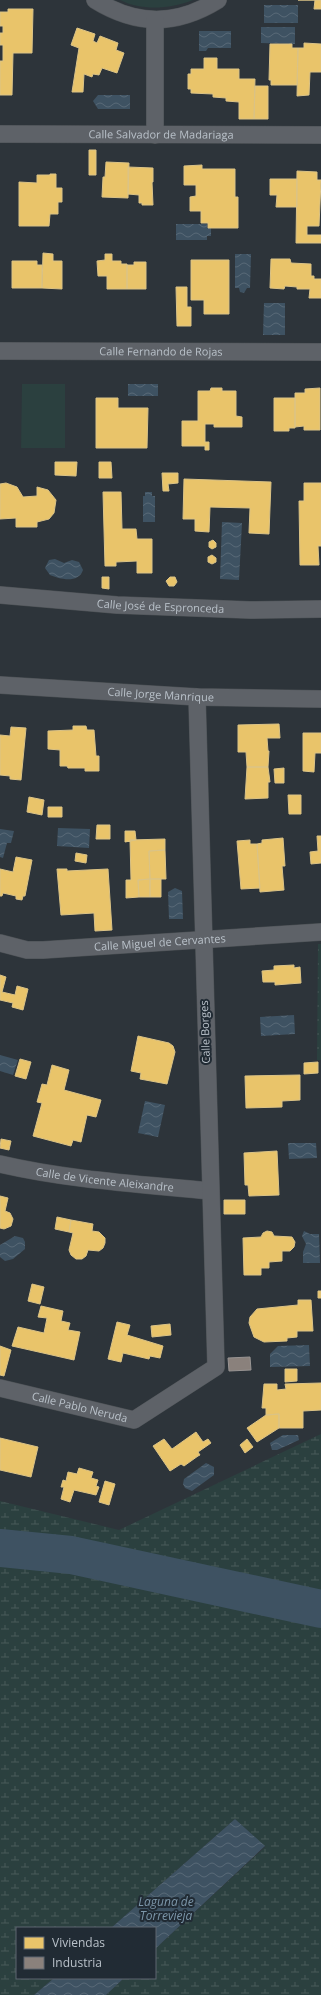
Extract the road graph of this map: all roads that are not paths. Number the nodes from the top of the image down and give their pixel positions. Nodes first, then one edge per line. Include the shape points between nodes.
1 (95, 0) edge
2 (218, 0) edge
3 (155, 20) junction
4 (0, 134) edge
5 (155, 135) junction
6 (321, 135) edge
7 (0, 351) edge
8 (321, 352) edge
9 (0, 595) edge
10 (321, 609) edge
11 (0, 685) edge
12 (197, 697) junction
13 (321, 699) edge
14 (321, 932) edge
15 (202, 940) junction
16 (0, 943) edge
17 (0, 1164) edge
18 (210, 1191) junction
19 (216, 1367) joint
20 (0, 1388) edge

1 - 3 street via 110,10 132,17
2 - 3 street via 179,18
3 - 5 street
4 - 5 street, Calle Salvador de Madariaga
5 - 6 street, Calle Salvador de Madariaga
7 - 8 street, Calle Fernando de Rojas
9 - 10 street, Calle José de Espronceda via 117,605 250,610
11 - 12 street, Calle Jorge Manrique
12 - 13 street, Calle Jorge Manrique
12 - 15 street, Calle Borges
14 - 15 street, Calle Miguel de Cervantes
15 - 16 street, Calle Miguel de Cervantes via 43,950 26,950
15 - 18 street, Calle Borges
17 - 18 street, Calle de Vicente Aleixandre via 88,1180
18 - 19 street, Calle Borges
19 - 20 street, Calle Pablo Neruda via 134,1420

